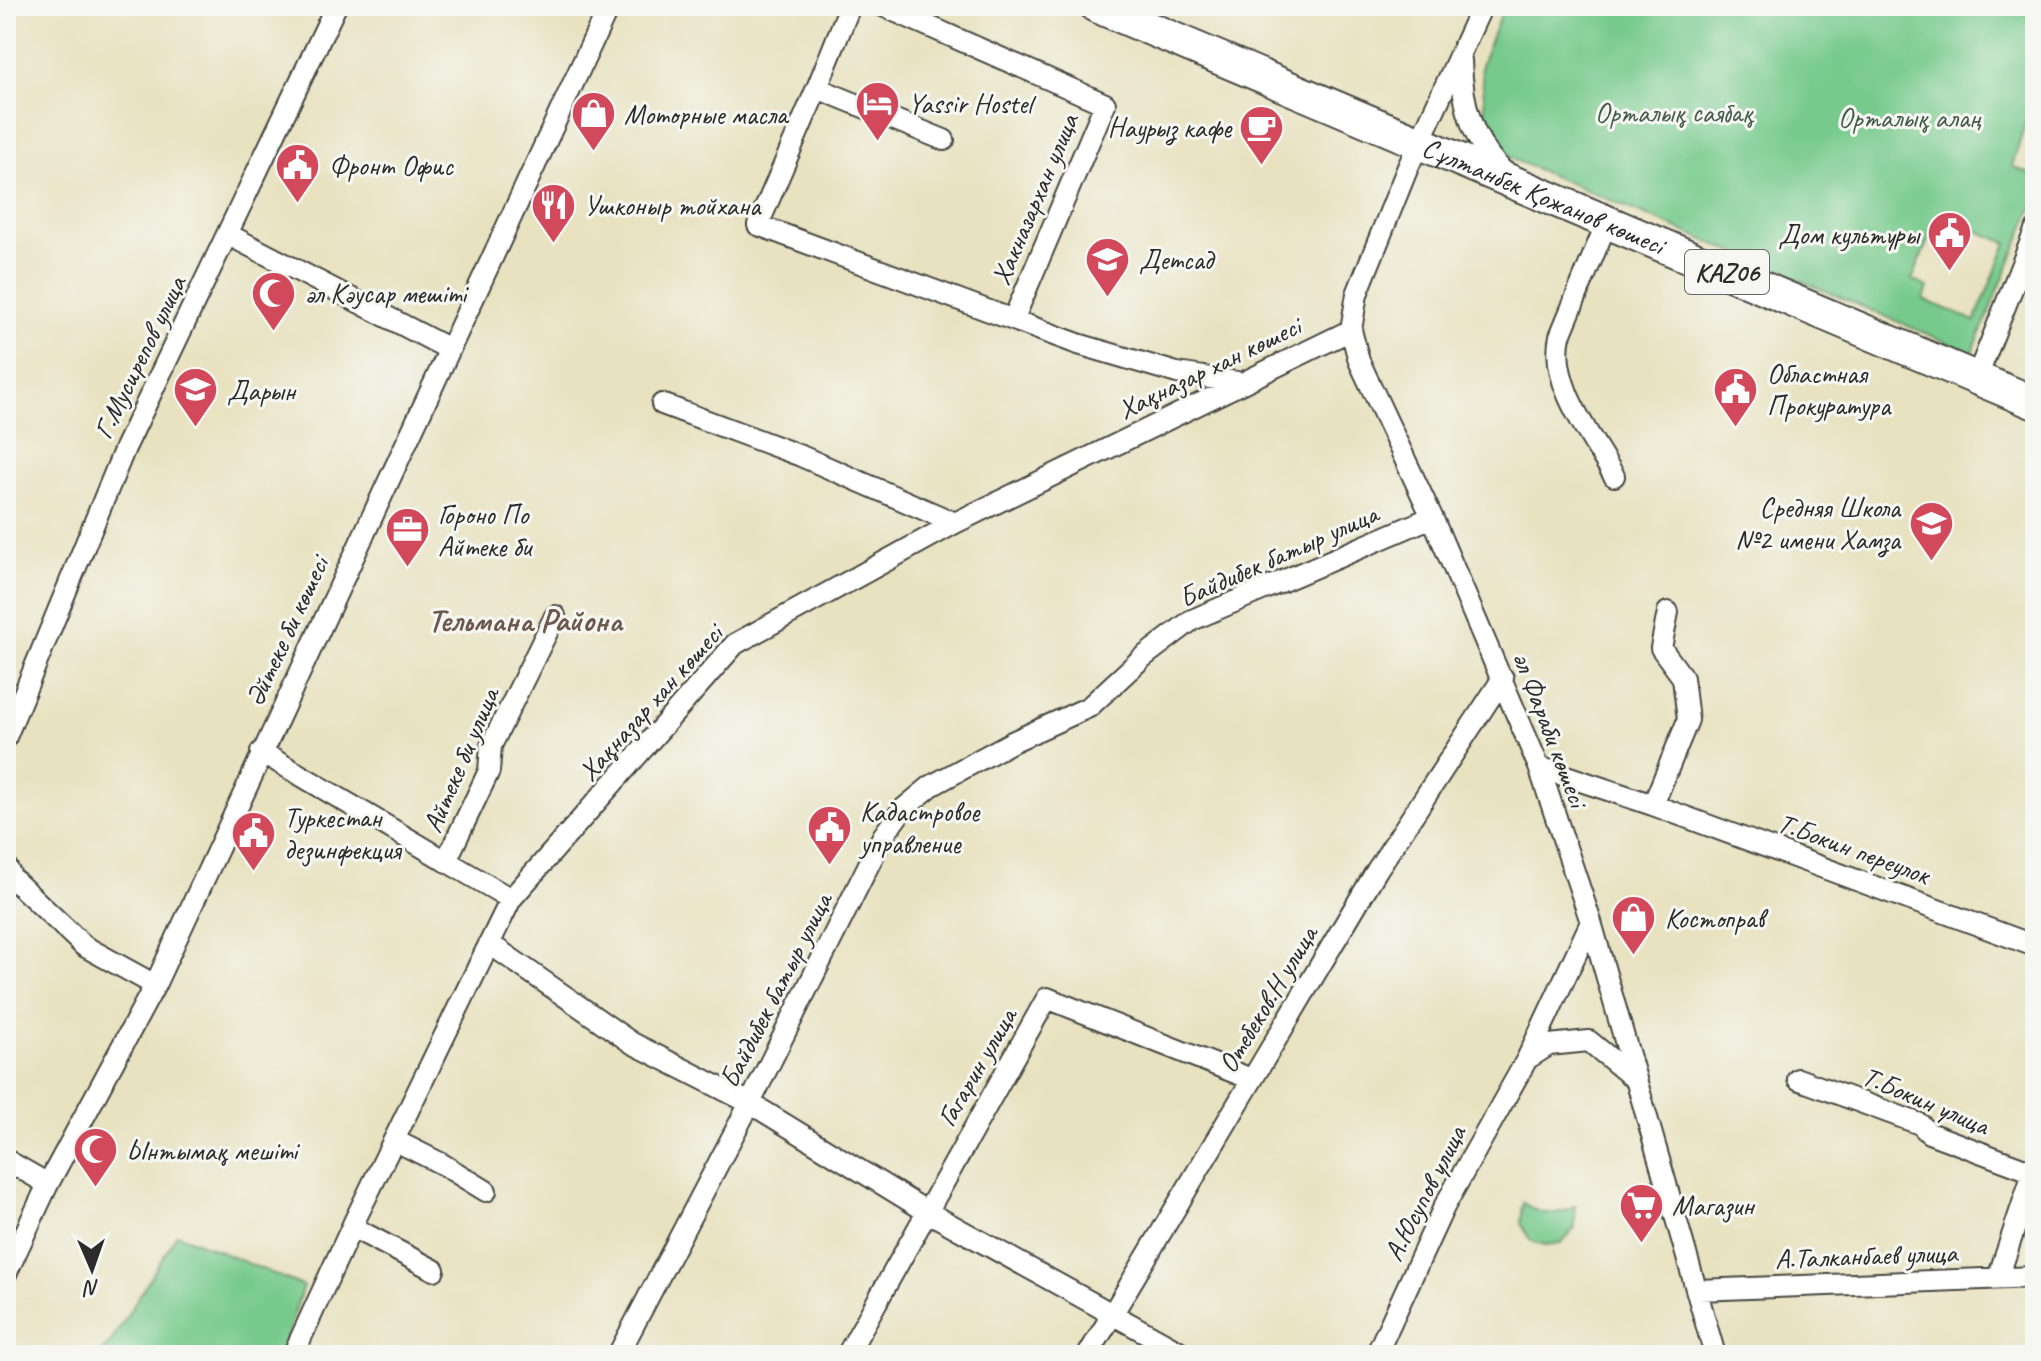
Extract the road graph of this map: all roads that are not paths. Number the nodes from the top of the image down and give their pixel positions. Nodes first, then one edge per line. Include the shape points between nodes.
1 (336, 6) edge
2 (609, 6) edge
3 (850, 6) edge
4 (883, 6) edge
5 (1096, 6) edge
6 (1482, 6) edge
7 (1461, 56) junction
8 (817, 88) junction
9 (944, 140) dead end
10 (1419, 143) junction
11 (1521, 187) junction
12 (1607, 222) junction
13 (2035, 231) edge
14 (229, 235) junction
15 (1014, 318) junction
16 (1351, 330) junction
17 (449, 349) junction
18 (1977, 377) junction
19 (1237, 382) junction
20 (2035, 403) edge
21 (662, 404) dead end
22 (1614, 476) dead end
23 (1432, 517) junction
24 (955, 523) junction
25 (1668, 612) dead end
26 (555, 616) dead end
27 (1503, 678) junction
28 (6, 737) edge
29 (261, 752) junction
30 (1539, 767) junction
31 (1653, 805) junction
32 (446, 861) junction
33 (9, 872) edge
34 (511, 899) junction
35 (1591, 922) junction
36 (490, 944) junction
37 (2035, 946) edge
38 (155, 985) junction
39 (1527, 1059) junction
40 (1251, 1079) junction
41 (1798, 1079) dead end
42 (1637, 1081) junction
43 (750, 1103) junction
44 (394, 1140) junction
45 (6, 1160) edge
46 (2034, 1169) edge
47 (48, 1184) junction
48 (486, 1191) dead end
49 (926, 1211) junction
50 (352, 1227) junction
51 (434, 1270) dead end
52 (6, 1274) edge
53 (2035, 1277) edge
54 (1998, 1278) junction
55 (1698, 1290) junction
56 (1112, 1313) junction
57 (293, 1355) edge
58 (618, 1355) edge
59 (847, 1355) edge
60 (1088, 1355) edge
61 (1186, 1355) edge
62 (1376, 1355) edge
63 (1715, 1355) edge

1 - 14 street, Г.Мусирепов улица
2 - 17 street, Әйтеке би көшесі
3 - 8 street, Хакназархан улица
4 - 15 street, Хакназархан улица via 1105,104
5 - 10 main road, Сұлтанбек Қожанов көшесі / KАZ06
6 - 7 street, әл Фараби көшесі
7 - 10 street, әл Фараби көшесі
7 - 11 street via 1465,110 1473,132 1494,163
8 - 9 street
8 - 15 street, Хакназархан улица via 758,225
10 - 11 main road, Сұлтанбек Қожанов көшесі / KАZ06
10 - 16 street, әл Фараби көшесі via 1357,294
11 - 12 main road, Сұлтанбек Қожанов көшесі / KАZ06
12 - 18 main road, Сұлтанбек Қожанов көшесі / KАZ06
12 - 22 street via 1556,355 1569,399
13 - 18 street
14 - 17 street
14 - 28 street, Г.Мусирепов улица via 125,448
15 - 19 street, Хакназархан улица via 1142,364
16 - 19 street, Хақназар хан көшесі
16 - 23 street, әл Фараби көшесі via 1359,361
17 - 29 street, Әйтеке би көшесі
18 - 20 main road, Сұлтанбек Қожанов көшесі / KАZ06
19 - 24 street, Хақназар хан көшесі
21 - 24 street via 801,456
23 - 27 street, әл Фараби көшесі
23 - 43 street, Байдибек батыр улица via 1192,620 1089,707 944,779 902,810 883,836
24 - 34 street, Хақназар хан көшесі via 735,644
25 - 31 street via 1661,648 1683,678 1688,720
26 - 32 street, Айтеке би улица via 491,746 489,771
27 - 30 street, әл Фараби көшесі
27 - 40 street, Отебеков.Н улица via 1377,870
29 - 32 street, Айтеке би улица
29 - 38 street, Әйтеке би көшесі
30 - 31 street, Т.Бокин переулок
30 - 35 street, әл Фараби көшесі
31 - 37 street, Т.Бокин переулок
32 - 34 street
33 - 38 street via 84,946
34 - 36 street, Хақназар хан көшесі
35 - 39 street, А.Юсупов улица
35 - 42 street, әл Фараби көшесі
36 - 43 street via 632,1043
36 - 44 street, Хақназар хан көшесі
38 - 47 street, Әйтеке би көшесі
39 - 42 street via 1549,1045 1589,1041
39 - 62 street, А.Юсупов улица via 1444,1207
40 - 49 street, Гагарин улица via 1047,998
40 - 56 street, Отебеков.Н улица
41 - 46 street, Т.Бокин улица
42 - 55 street, әл Фараби көшесі
43 - 49 street
43 - 58 street, Байдибек батыр улица
44 - 48 street
44 - 50 street, Хақназар хан көшесі
45 - 47 street
46 - 54 street, Т.Бокин улица
47 - 52 street, Әйтеке би көшесі
49 - 56 street
49 - 59 street, Гагарин улица
50 - 51 street
50 - 57 street, Хақназар хан көшесі
53 - 54 street, А.Талканбаев улица
54 - 55 street, А.Талканбаев улица
55 - 63 street, әл Фараби көшесі
56 - 60 street, Отебеков.Н улица
56 - 61 street

